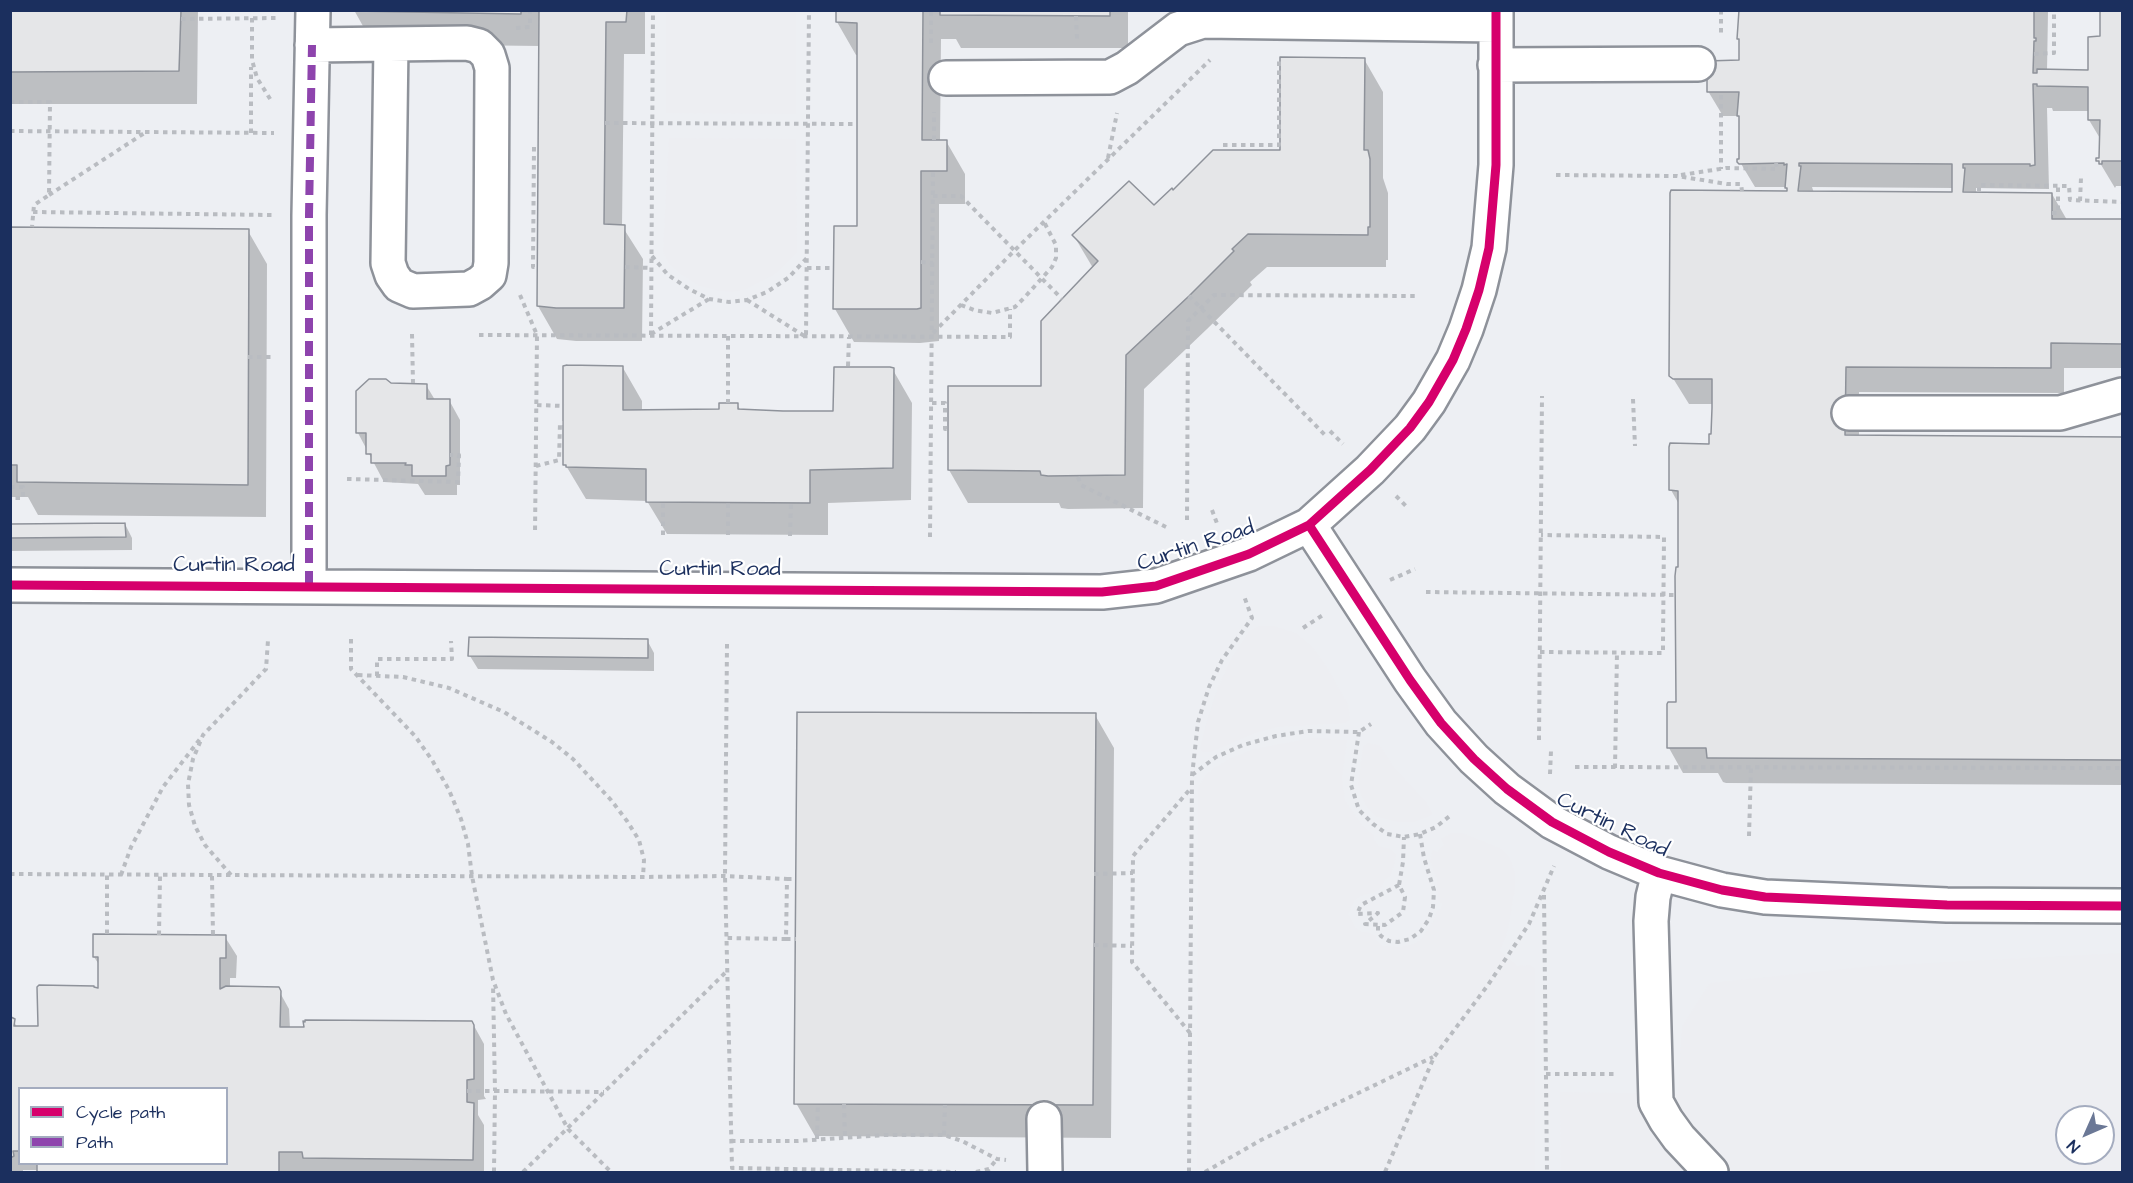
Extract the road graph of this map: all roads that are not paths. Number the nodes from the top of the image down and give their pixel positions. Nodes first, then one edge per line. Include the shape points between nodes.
1 (313, 10) edge
2 (1496, 18) edge
3 (1159, 26) edge
4 (391, 44) junction
5 (312, 45) junction
6 (1698, 64) dead end
7 (1495, 65) junction
8 (946, 78) dead end
9 (2122, 395) edge
10 (1849, 412) dead end
11 (1309, 525) junction
12 (10, 585) edge
13 (309, 586) junction
14 (1659, 873) junction
15 (2122, 906) edge
16 (1044, 1119) dead end
17 (1045, 1173) edge
18 (1711, 1173) edge

1 - 5 street
2 - 3 street via 1203,21 1178,29
2 - 7 street
3 - 8 street via 1127,68 1110,77
4 - 4 street via 388,263 399,285 412,291 469,289 489,275 491,263 492,68 488,55 479,46 467,43
4 - 5 street
5 - 13 street
6 - 7 street
7 - 11 street via 1496,165 1489,248 1466,329 1438,387 1410,428
9 - 10 street via 2060,413
11 - 13 street, Curtin Road via 1248,554 1156,586 1102,592
11 - 14 street, Curtin Road via 1410,680 1474,759 1552,822
12 - 13 street, Curtin Road
14 - 15 street, Curtin Road via 1765,897 1947,906
14 - 18 street via 1651,921 1656,1102 1679,1138
16 - 17 street

